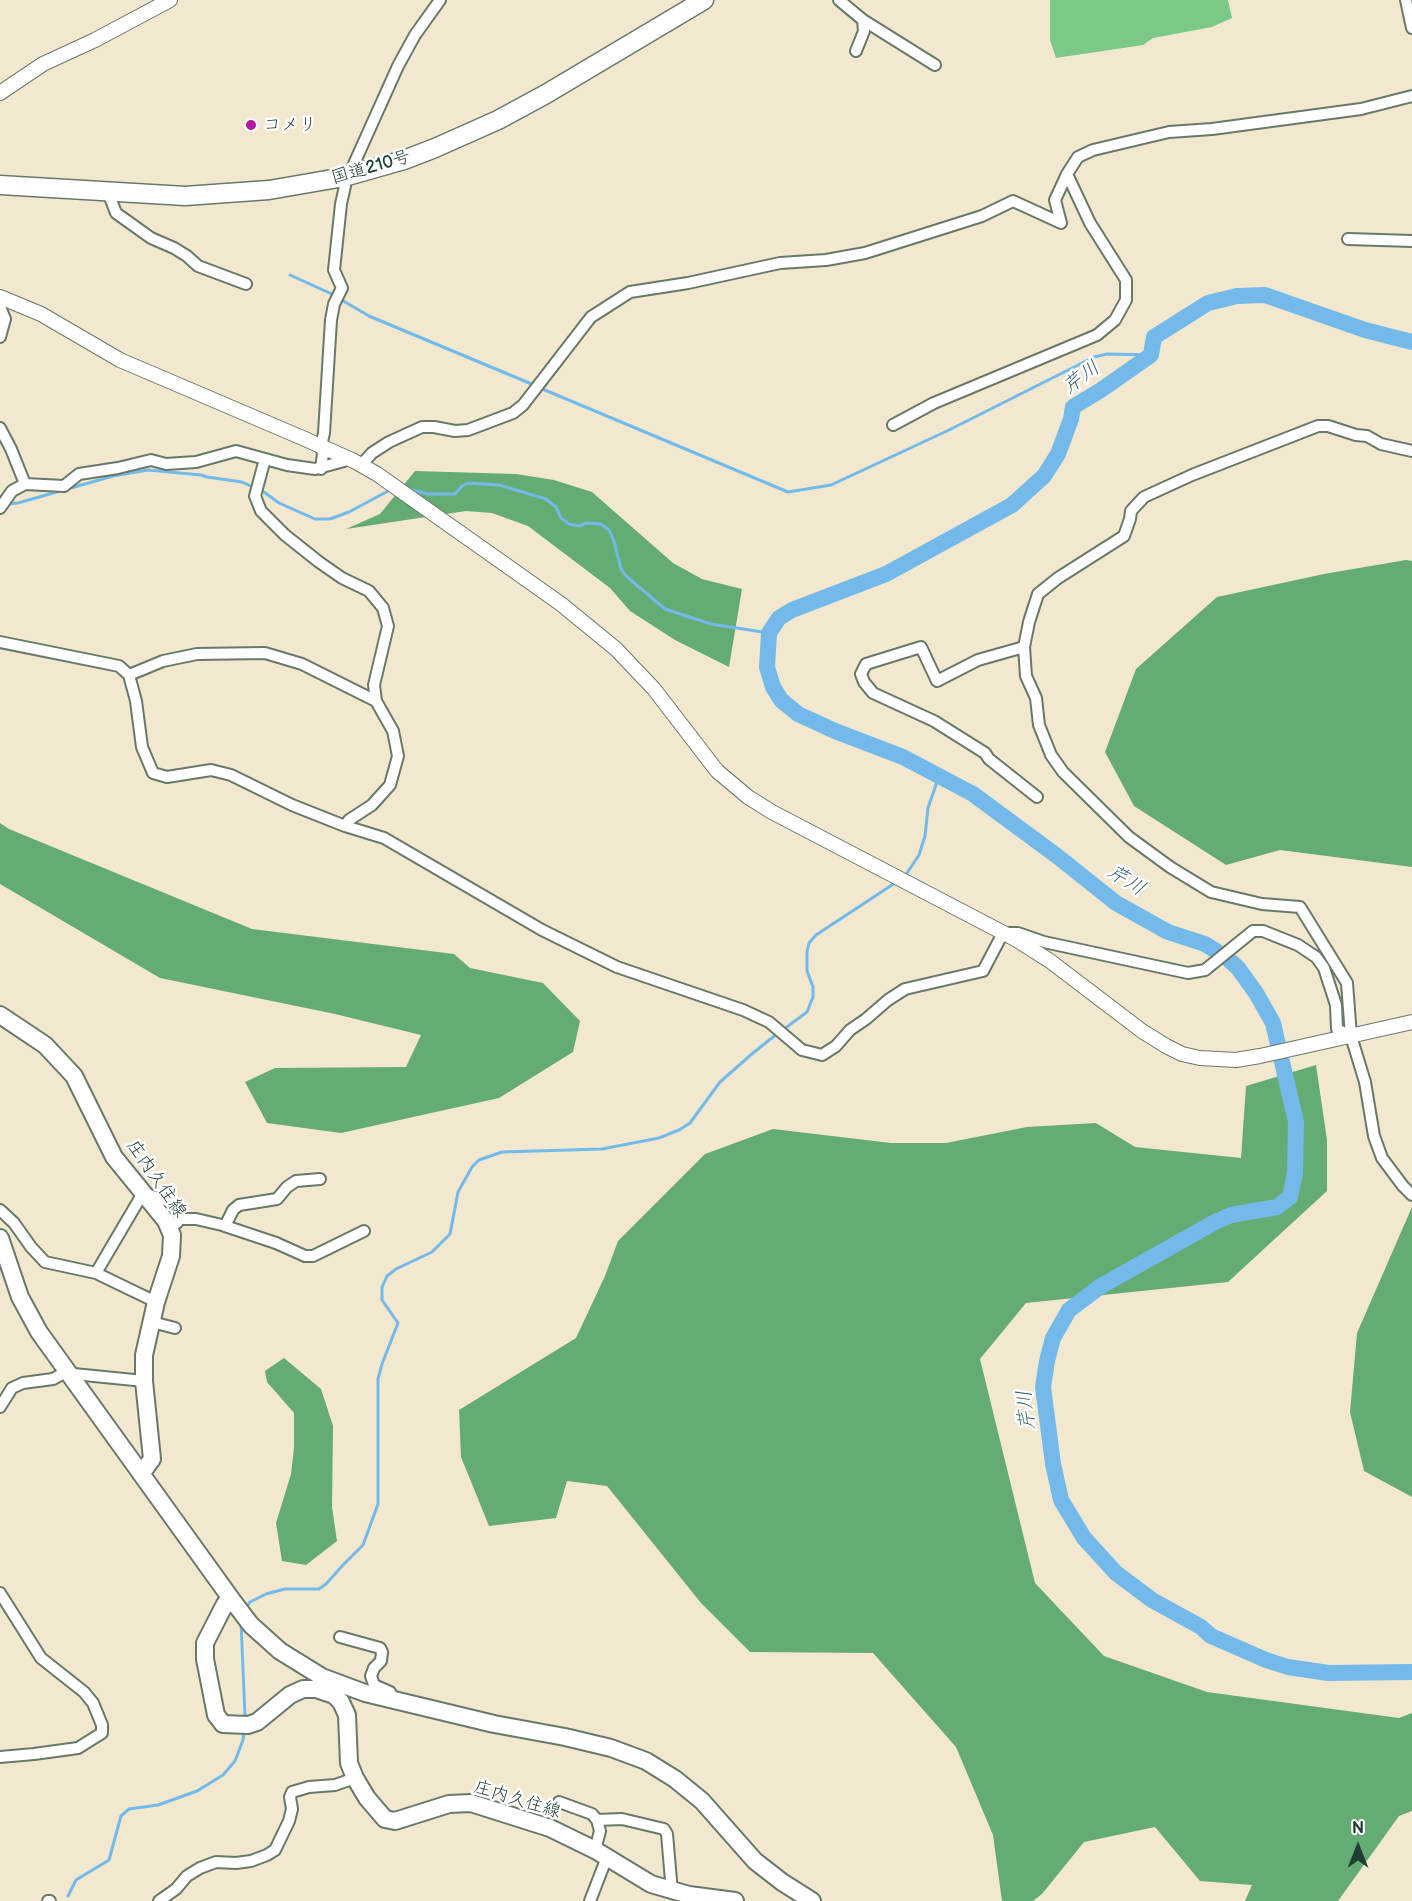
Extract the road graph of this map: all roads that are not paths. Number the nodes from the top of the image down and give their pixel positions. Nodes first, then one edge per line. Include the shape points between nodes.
1 (170, 0) edge
2 (440, 0) edge
3 (704, 0) edge
4 (839, 0) edge
5 (1406, 0) edge
6 (863, 20) junction
7 (1412, 28) edge
8 (856, 51) dead end
9 (935, 65) dead end
10 (0, 93) edge
11 (1412, 96) edge
12 (1067, 174) junction
13 (346, 176) junction
14 (0, 185) edge
15 (108, 192) junction
16 (1348, 238) dead end
17 (1412, 241) edge
18 (246, 284) dead end
19 (0, 297) edge
20 (0, 307) edge
21 (0, 337) edge
22 (893, 425) dead end
23 (0, 428) edge
24 (321, 446) junction
25 (1412, 450) edge
26 (347, 457) junction
27 (265, 459) junction
28 (321, 468) junction
29 (367, 468) junction
30 (25, 484) junction
31 (0, 508) edge
32 (0, 642) edge
33 (1024, 646) junction
34 (129, 675) junction
35 (376, 701) junction
36 (1037, 797) dead end
37 (345, 826) junction
38 (1003, 933) junction
39 (0, 1015) edge
40 (1412, 1022) edge
41 (1345, 1038) junction
42 (320, 1179) dead end
43 (143, 1192) junction
44 (1412, 1195) edge
45 (0, 1210) edge
46 (179, 1219) junction
47 (225, 1226) junction
48 (364, 1231) dead end
49 (172, 1235) junction
50 (0, 1238) edge
51 (96, 1273) junction
52 (156, 1302) junction
53 (152, 1322) junction
54 (175, 1328) dead end
55 (69, 1373) junction
56 (144, 1381) junction
57 (0, 1407) edge
58 (141, 1473) junction
59 (0, 1593) edge
60 (232, 1600) junction
61 (340, 1637) dead end
62 (350, 1687) junction
63 (394, 1701) junction
64 (341, 1702) junction
65 (0, 1757) edge
66 (355, 1778) junction
67 (559, 1802) dead end
68 (597, 1820) junction
69 (601, 1853) junction
70 (672, 1892) junction
71 (159, 1901) edge
72 (590, 1901) edge
73 (735, 1901) edge
74 (809, 1901) edge

1 - 10 street via 43,64
2 - 13 street via 398,66
3 - 13 highway, 国道210号 via 498,120 404,160
4 - 6 street
5 - 7 street
6 - 8 street via 864,31
6 - 9 street
11 - 12 street via 1361,109 1169,132 1124,142 1078,157
12 - 22 street via 1090,223 1126,280 1125,300 1115,320 1097,335 934,403
12 - 29 street via 1055,200 1061,223 1013,201 982,216 865,254 780,263 630,292 591,317 513,413 468,430 422,427 372,453
13 - 15 highway, 国道210号 via 227,194
13 - 24 street via 334,270 342,288 331,320
14 - 15 highway, 国道210号
15 - 18 street via 116,213 151,238 181,252 198,266
16 - 17 street
19 - 24 street via 41,314 120,360
20 - 21 street via 5,319
23 - 30 street
24 - 26 street
24 - 28 street
25 - 33 street via 1318,426 1192,474 1144,497 1131,511 1124,536 1038,594
26 - 28 street
26 - 29 street
27 - 28 street via 308,469
27 - 30 street via 236,452 196,462 166,464 151,460 79,474 64,486
27 - 35 street via 255,496 261,511 299,547 342,578 369,591 383,608 388,626 374,685
29 - 38 street via 561,604 616,649 654,689 699,750 728,781 757,803
30 - 31 street via 12,491
32 - 34 street via 119,666
33 - 36 street via 978,660 937,681 921,647 867,664 861,674 873,693 934,721 986,753
33 - 41 street via 1026,676 1036,698 1040,725 1051,755 1063,772 1129,837 1211,892 1262,904 1300,907 1347,983
34 - 35 street via 163,661 197,654 265,653 302,664
34 - 37 street via 142,747 153,772 167,777 211,770 231,775
35 - 37 street via 393,731 398,756 390,785
37 - 38 street via 384,837 542,930 617,967 743,1010 770,1022 802,1050 822,1055 905,989 983,972
38 - 41 street via 1050,961 1160,1043 1192,1056 1224,1060 1260,1056
38 - 41 street via 1018,933 1188,973 1205,970 1253,931 1263,931 1316,957 1324,968 1336,1005 1337,1029
39 - 43 main road, 庄内久住線 via 45,1045 74,1076 114,1157
40 - 41 street
41 - 44 street via 1365,1082 1374,1136 1382,1158
42 - 47 street via 296,1181 277,1199 239,1205
43 - 46 street via 171,1202
43 - 49 main road, 庄内久住線
43 - 51 street
45 - 51 street via 45,1262
46 - 47 street
46 - 49 street
47 - 48 street via 305,1256 314,1256
49 - 52 main road, 庄内久住線 via 171,1256
50 - 55 main road via 20,1297
51 - 52 street
52 - 53 main road, 庄内久住線
53 - 54 street
53 - 56 main road, 庄内久住線 via 144,1355
55 - 56 street
55 - 57 street via 12,1388
55 - 58 main road
56 - 58 main road, 庄内久住線 via 152,1459
58 - 60 main road
59 - 65 street via 41,1658 84,1692 102,1725 102,1733 78,1748
60 - 62 main road via 251,1625 280,1651 322,1677
60 - 64 main road via 225,1604 205,1643 216,1715 223,1724 257,1722 303,1689 334,1695
61 - 63 street via 380,1648 381,1661 370,1676 374,1685 390,1692
62 - 63 main road
62 - 64 street
63 - 74 main road via 565,1737 646,1761 702,1801 755,1861
64 - 66 main road, 庄内久住線 via 346,1715 349,1763
66 - 69 main road, 庄内久住線 via 385,1819 395,1821 449,1804 471,1803 550,1828
66 - 71 street via 292,1792 289,1821 275,1850 251,1861 216,1862 200,1868
67 - 68 street via 592,1814
68 - 69 street
68 - 70 street via 622,1819 664,1829
69 - 70 main road, 庄内久住線 via 651,1884
69 - 72 street
70 - 73 main road, 庄内久住線

